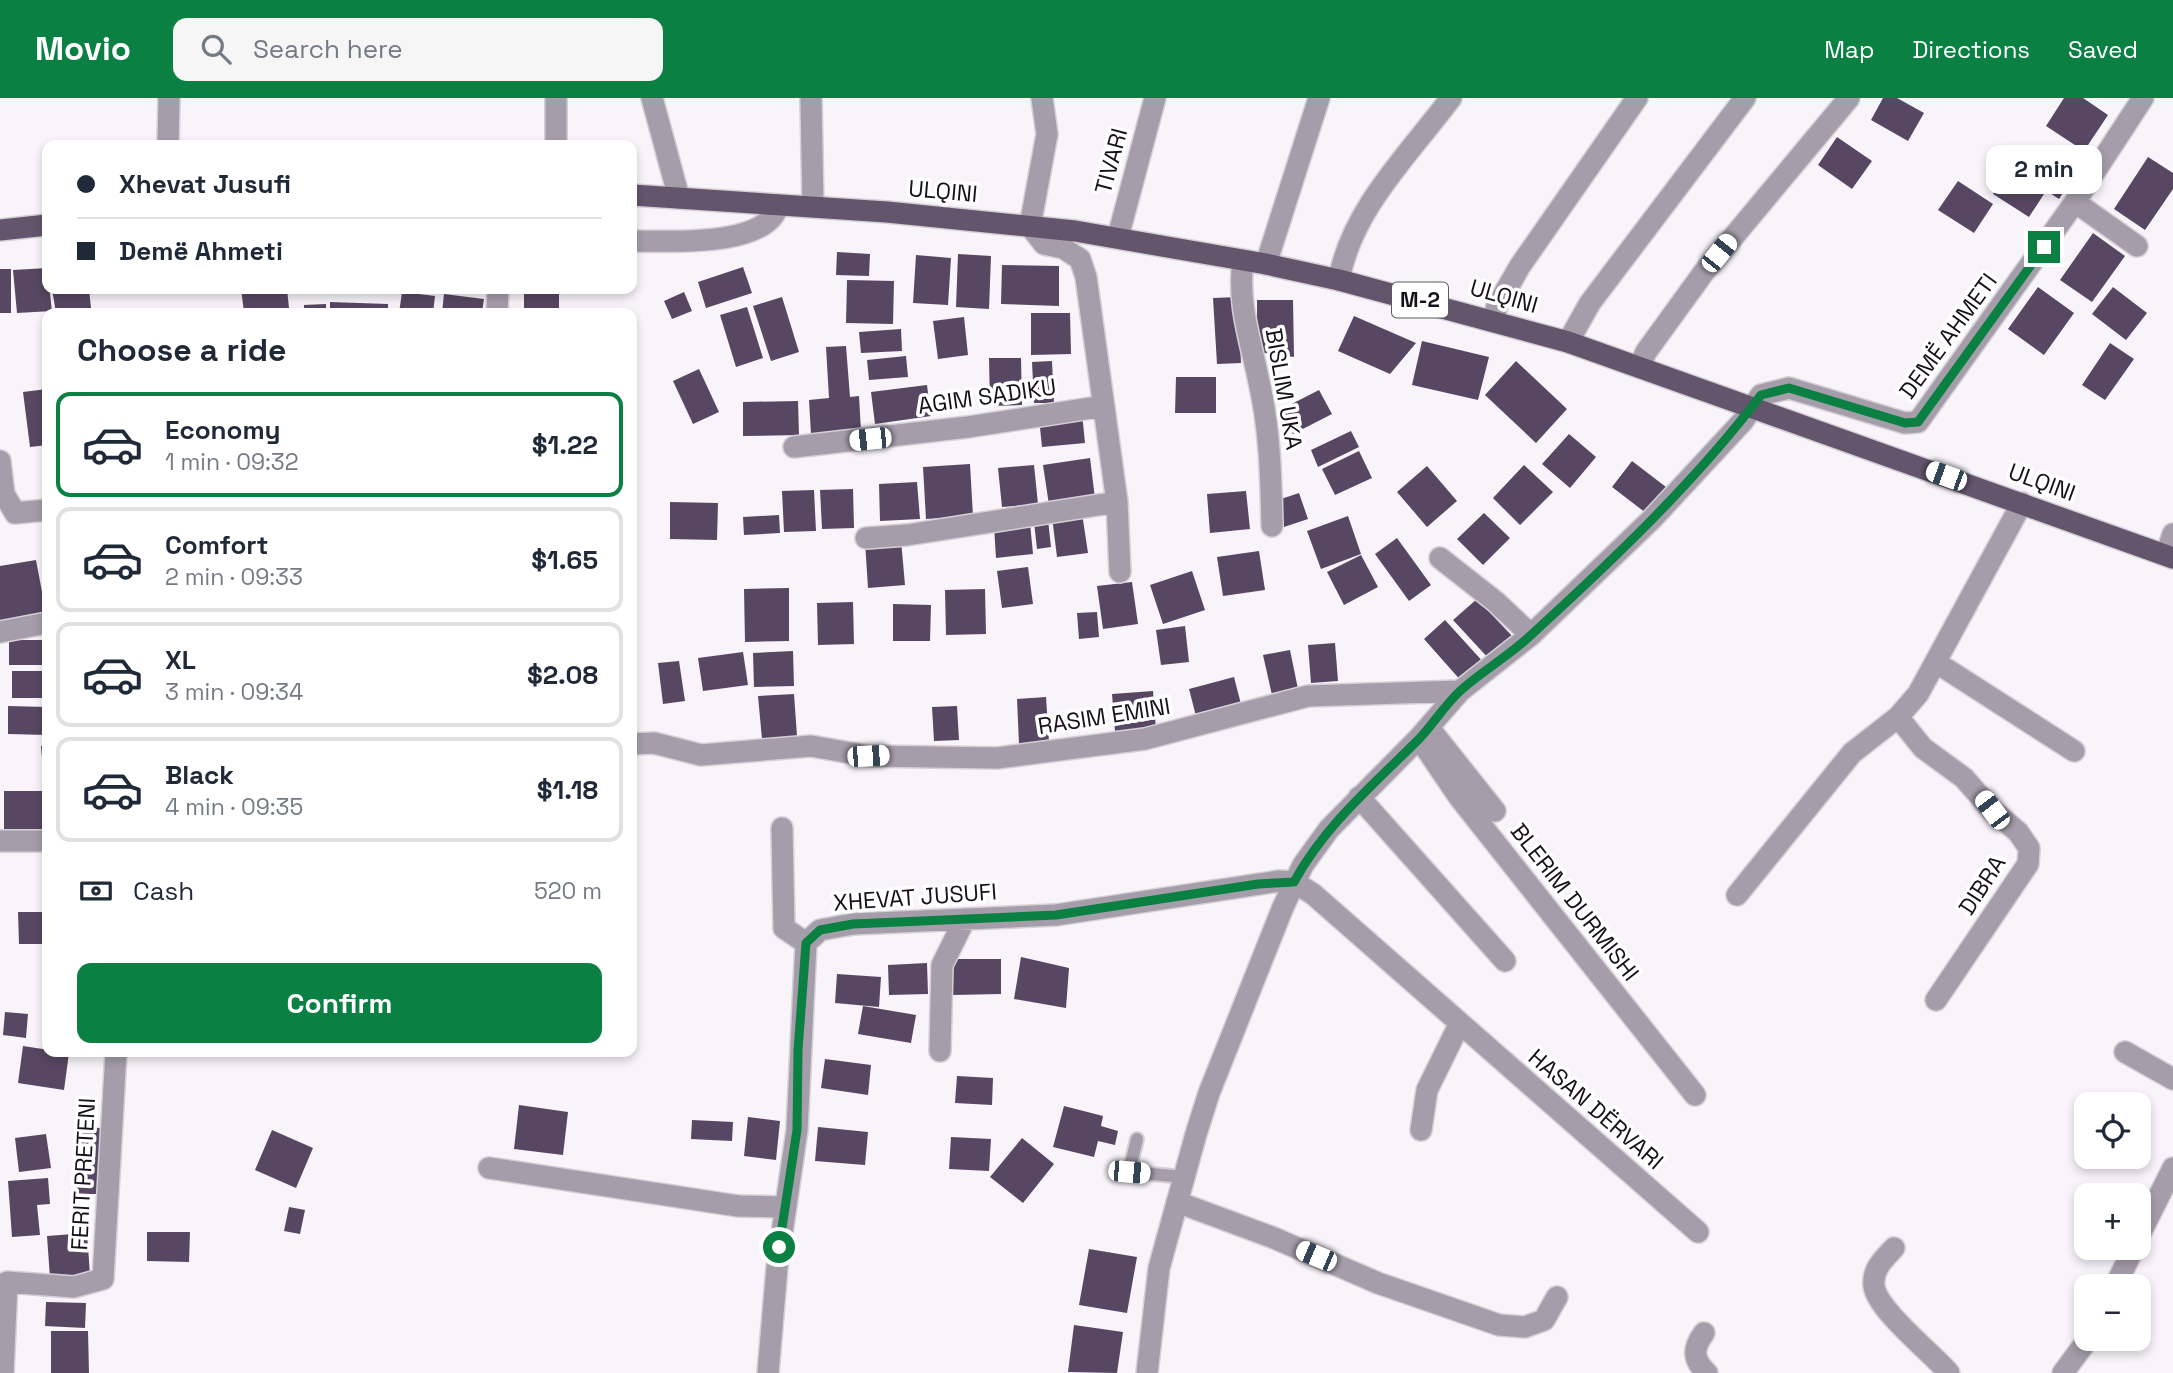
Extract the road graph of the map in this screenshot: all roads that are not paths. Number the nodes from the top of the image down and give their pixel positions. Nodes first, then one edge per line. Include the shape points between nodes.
1 (169, 98) edge
2 (556, 98) edge
3 (652, 98) edge
4 (811, 98) edge
5 (1042, 98) edge
6 (1154, 98) edge
7 (1319, 98) edge
8 (1451, 98) edge
9 (1637, 98) edge
10 (1745, 98) edge
11 (1849, 98) edge
12 (2143, 98) edge
13 (168, 140) edge
14 (556, 140) edge
15 (637, 195) edge
16 (679, 198) junction
17 (2075, 202) junction
18 (778, 205) junction
19 (813, 207) junction
20 (42, 226) edge
21 (1030, 226) junction
22 (0, 230) edge
23 (1118, 237) junction
24 (637, 241) edge
25 (2137, 246) dead end
26 (1243, 261) junction
27 (1266, 264) junction
28 (1339, 280) junction
29 (1493, 320) junction
30 (1568, 342) junction
31 (1640, 366) junction
32 (1104, 406) junction
33 (1752, 407) junction
34 (794, 447) dead end
35 (0, 461) edge
36 (1117, 502) junction
37 (2022, 503) junction
38 (42, 510) edge
39 (1272, 526) dead end
40 (2173, 534) edge
41 (866, 538) dead end
42 (2169, 557) edge
43 (1440, 558) dead end
44 (1120, 572) dead end
45 (42, 624) edge
46 (0, 632) edge
47 (1531, 635) junction
48 (1937, 663) junction
49 (1460, 691) junction
50 (1898, 717) junction
51 (1424, 733) junction
52 (637, 744) edge
53 (2074, 751) dead end
54 (1359, 797) junction
55 (1495, 811) dead end
56 (782, 828) dead end
57 (0, 841) edge
58 (42, 841) edge
59 (1294, 882) junction
60 (1737, 895) dead end
61 (965, 919) junction
62 (806, 943) junction
63 (1505, 961) dead end
64 (1936, 1000) dead end
65 (1459, 1025) junction
66 (940, 1051) dead end
67 (2124, 1052) dead end
68 (116, 1057) edge
69 (2173, 1079) edge
70 (1695, 1096) dead end
71 (1421, 1130) dead end
72 (1137, 1139) dead end
73 (489, 1168) dead end
74 (2173, 1168) edge
75 (1184, 1177) junction
76 (1177, 1202) junction
77 (785, 1207) junction
78 (2151, 1212) edge
79 (1698, 1233) dead end
80 (1894, 1248) dead end
81 (1557, 1297) dead end
82 (1704, 1333) dead end
83 (2079, 1351) edge
84 (1151, 1371) edge
85 (3, 1373) edge
86 (768, 1373) edge
87 (1707, 1373) edge
88 (1949, 1373) edge
89 (2063, 1373) edge

1 - 13 street
2 - 14 street
3 - 16 street
4 - 19 street
5 - 21 street via 1046,134
6 - 23 street, TIVARI
7 - 27 street
8 - 28 street via 1369,206 1350,240
9 - 29 street via 1520,266
10 - 30 street via 1590,303
11 - 31 street via 1704,272
12 - 17 street, DEMË AHMETI
15 - 16 main road, ULQINI / M-2
16 - 18 main road, ULQINI / M-2
17 - 25 street
17 - 33 street, DEMË AHMETI via 1918,422 1905,423 1789,388 1761,395
18 - 19 main road, ULQINI / M-2
18 - 24 street via 767,224 740,235
19 - 21 main road, ULQINI / M-2
20 - 22 main road
21 - 23 main road, ULQINI / M-2
21 - 32 street via 1044,244 1063,248 1080,259
23 - 26 main road, ULQINI / M-2
26 - 27 main road, ULQINI / M-2
26 - 39 street, BISLIM UKA via 1240,284 1268,435
27 - 28 main road, ULQINI / M-2
28 - 29 main road, ULQINI / M-2
29 - 30 main road, ULQINI / M-2
30 - 31 main road, ULQINI / M-2
31 - 33 main road, ULQINI / M-2
32 - 34 street, AGIM SADIKU
32 - 36 street
33 - 37 main road, ULQINI / M-2
33 - 47 street via 1652,519
35 - 38 street via 4,494 15,513
36 - 41 street
36 - 44 street
37 - 42 main road, ULQINI / M-2
37 - 48 street
40 - 42 street, ULQINI
43 - 47 street
45 - 46 street
47 - 49 street
48 - 50 street
48 - 53 street
49 - 51 street
49 - 52 street, RASIM EMINI via 1308,696 1145,739 997,758 868,756 811,746 701,755 654,743
50 - 60 street via 1852,753
50 - 64 street, DIBRA via 1923,748 1964,778 2029,848 2028,864
51 - 54 street
51 - 55 street, BLERIM DURMISHI
51 - 70 street, BLERIM DURMISHI via 1459,797
54 - 59 street via 1329,829
54 - 63 street
56 - 62 street via 784,928
57 - 58 street
59 - 61 street, XHEVAT JUSUFI via 1068,913
59 - 65 street, HASAN DËRVARI
59 - 75 street via 1209,1093
61 - 62 street, XHEVAT JUSUFI via 853,924 820,930
61 - 66 street via 942,965
62 - 77 street via 797,1130
65 - 71 street via 1427,1090
65 - 79 street, HASAN DËRVARI
67 - 69 street
68 - 85 street, FERIT PRETENI via 103,1279 74,1287 7,1282
72 - 75 lane via 1129,1172
73 - 77 street via 738,1206
74 - 78 street
75 - 76 street
76 - 81 street via 1378,1283 1499,1325 1525,1327 1544,1320
76 - 84 street via 1159,1268
77 - 86 street
80 - 88 street via 1875,1271 1874,1287 1881,1302
82 - 87 street via 1695,1357
83 - 89 street

